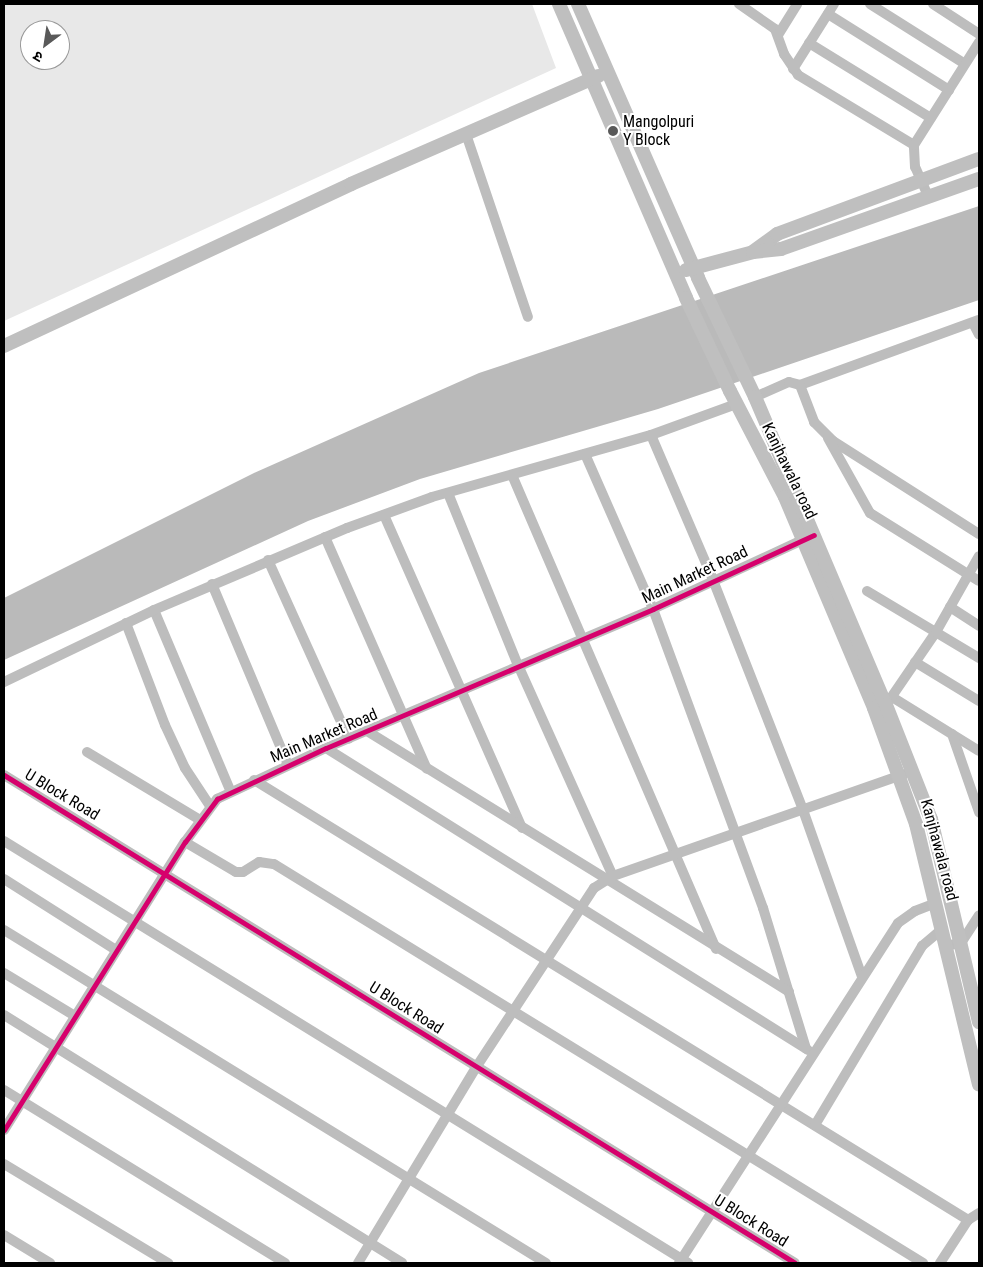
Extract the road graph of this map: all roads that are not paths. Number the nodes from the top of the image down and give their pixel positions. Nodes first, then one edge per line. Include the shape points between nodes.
1 (559, 4) edge
2 (578, 4) edge
3 (739, 4) edge
4 (797, 4) edge
5 (834, 4) edge
6 (870, 4) edge
7 (933, 4) edge
8 (828, 14) junction
9 (979, 34) edge
10 (778, 35) junction
11 (809, 42) junction
12 (979, 42) edge
13 (965, 64) junction
14 (793, 69) junction
15 (608, 72) junction
16 (592, 79) junction
17 (949, 90) junction
18 (931, 118) junction
19 (466, 134) junction
20 (914, 145) junction
21 (979, 159) edge
22 (979, 179) edge
23 (922, 181) junction
24 (929, 198) junction
25 (753, 252) junction
26 (694, 268) junction
27 (676, 272) junction
28 (528, 317) dead end
29 (976, 322) edge
30 (979, 334) edge
31 (4, 346) edge
32 (800, 385) junction
33 (752, 392) junction
34 (733, 398) junction
35 (825, 433) junction
36 (651, 435) junction
37 (586, 454) junction
38 (512, 475) junction
39 (448, 493) junction
40 (384, 515) junction
41 (979, 534) edge
42 (325, 537) junction
43 (808, 537) junction
44 (979, 556) edge
45 (268, 560) junction
46 (975, 578) edge
47 (714, 580) junction
48 (212, 584) junction
49 (867, 591) dead end
50 (950, 608) junction
51 (652, 609) junction
52 (154, 610) junction
53 (126, 623) junction
54 (979, 626) edge
55 (936, 632) junction
56 (581, 638) junction
57 (979, 658) edge
58 (915, 662) junction
59 (518, 666) junction
60 (4, 682) edge
61 (463, 691) junction
62 (889, 701) junction
63 (979, 701) edge
64 (402, 716) junction
65 (367, 731) junction
66 (952, 734) junction
67 (349, 739) junction
68 (326, 748) junction
69 (979, 751) edge
70 (87, 752) dead end
71 (288, 765) junction
72 (428, 770) junction
73 (912, 771) junction
74 (4, 775) edge
75 (899, 776) junction
76 (254, 780) junction
77 (230, 790) junction
78 (977, 796) edge
79 (210, 806) junction
80 (803, 810) junction
81 (979, 812) edge
82 (200, 820) junction
83 (522, 828) junction
84 (736, 835) junction
85 (4, 841) edge
86 (185, 842) junction
87 (676, 854) junction
88 (166, 873) junction
89 (608, 877) junction
90 (4, 879) edge
91 (936, 903) junction
92 (582, 907) junction
93 (979, 915) edge
94 (135, 922) junction
95 (4, 930) edge
96 (941, 930) junction
97 (961, 943) junction
98 (945, 946) junction
99 (716, 949) junction
100 (116, 950) junction
101 (548, 961) junction
102 (4, 973) edge
103 (862, 977) junction
104 (94, 985) junction
105 (789, 992) junction
106 (513, 1014) junction
107 (4, 1015) edge
108 (75, 1016) junction
109 (979, 1022) edge
110 (56, 1047) junction
111 (809, 1051) junction
112 (477, 1066) junction
113 (979, 1084) edge
114 (4, 1090) edge
115 (22, 1101) junction
116 (780, 1104) junction
117 (448, 1115) junction
118 (816, 1124) junction
119 (4, 1130) edge
120 (747, 1155) junction
121 (4, 1164) edge
122 (410, 1178) junction
123 (712, 1211) junction
124 (979, 1213) edge
125 (968, 1220) junction
126 (4, 1235) edge
127 (371, 1243) junction
128 (682, 1262) edge
129 (50, 1263) edge
130 (168, 1263) edge
131 (284, 1263) edge
132 (358, 1263) edge
133 (402, 1263) edge
134 (546, 1263) edge
135 (795, 1263) edge
136 (923, 1263) edge
137 (940, 1263) edge

1 - 16 main road, Kanjhawala road
2 - 15 main road, Kanjhawala road
3 - 10 street via 766,21
4 - 10 street
5 - 8 street
6 - 13 street
7 - 9 street
8 - 11 street
8 - 17 street
10 - 14 street
11 - 14 street
11 - 18 street
12 - 13 street
13 - 17 street
14 - 20 street
15 - 16 main road
15 - 26 main road, Kanjhawala road
16 - 19 main road
16 - 27 main road, Kanjhawala road
17 - 18 street
18 - 20 street
19 - 28 street
19 - 31 main road via 351,184
20 - 23 street via 913,159
21 - 23 main road
22 - 24 main road
23 - 24 street
23 - 25 main road via 777,234
24 - 25 main road via 781,249
25 - 26 main road
26 - 27 main road
26 - 33 main road, Kanjhawala road
27 - 34 main road, Kanjhawala road
29 - 30 street
29 - 32 street
32 - 33 street via 789,382
32 - 35 street via 814,422
33 - 43 main road, Kanjhawala road
34 - 36 street
34 - 43 main road, Kanjhawala road
35 - 41 street
35 - 46 street via 870,512
36 - 37 street
36 - 47 street
37 - 38 street
37 - 51 street
38 - 39 street
38 - 56 street
39 - 40 street
39 - 59 street
40 - 42 street
40 - 61 street
42 - 45 street
42 - 64 street
43 - 47 street, Main Market Road
43 - 62 main road, Kanjhawala road
43 - 75 main road, Kanjhawala road
44 - 46 street
45 - 48 street
45 - 67 street
46 - 50 street
47 - 51 street, Main Market Road
47 - 80 street
48 - 52 street
48 - 71 street
49 - 55 street
50 - 54 street
50 - 55 street
51 - 56 street, Main Market Road
51 - 84 street
52 - 53 street
52 - 77 street
53 - 60 street
53 - 79 street via 165,725 185,768
55 - 57 street
55 - 58 street
56 - 59 street, Main Market Road
56 - 87 street
58 - 62 street
58 - 63 street
59 - 61 street, Main Market Road
59 - 89 street
61 - 64 street, Main Market Road
61 - 83 street
62 - 66 street
62 - 73 main road, Kanjhawala road
64 - 65 street, Main Market Road
64 - 72 street
65 - 67 street, Main Market Road
65 - 72 street
66 - 69 street
66 - 78 street
67 - 68 street, Main Market Road
68 - 71 street, Main Market Road
68 - 92 street
70 - 82 street
71 - 76 street, Main Market Road
72 - 83 street
73 - 75 street
73 - 97 main road, Kanjhawala road via 931,819
74 - 88 street, U Block Road
75 - 80 street
75 - 91 main road, Kanjhawala road via 916,824
76 - 77 street, Main Market Road
76 - 101 street
77 - 79 street, Main Market Road
78 - 81 street
79 - 82 street, Main Market Road
80 - 84 street
80 - 103 street
82 - 86 street, Main Market Road
83 - 89 street
84 - 87 street
84 - 105 street
85 - 94 street
86 - 88 street, Main Market Road
86 - 106 street via 236,872 243,872 259,862 274,864
87 - 89 street
87 - 99 street
88 - 94 street, Main Market Road
88 - 112 street, U Block Road
89 - 92 street via 594,888
89 - 99 street
90 - 100 street
91 - 96 main road, Kanjhawala road
91 - 103 street via 898,923
92 - 101 street
92 - 111 street
93 - 97 street
94 - 100 street, Main Market Road
94 - 117 street
95 - 104 street
96 - 98 main road, Kanjhawala road
96 - 118 street via 922,946
97 - 98 street
97 - 109 main road, Kanjhawala road
98 - 113 main road, Kanjhawala road
99 - 105 street
100 - 104 street, Main Market Road
101 - 106 street
101 - 116 street
102 - 108 street
103 - 111 street
104 - 108 street, Main Market Road
104 - 122 street
105 - 111 street
106 - 112 street
106 - 120 street
107 - 110 street
108 - 110 street, Main Market Road
110 - 115 street, Main Market Road
110 - 127 street
111 - 116 street
112 - 117 street
112 - 123 street, U Block Road
114 - 115 street
115 - 119 street, Main Market Road
115 - 131 street
116 - 118 street
116 - 120 street
117 - 122 street
117 - 128 street
118 - 125 street
120 - 123 street
120 - 136 street
121 - 130 street
122 - 127 street
122 - 134 street
123 - 128 street
123 - 135 street, U Block Road
124 - 125 street
125 - 137 street
126 - 129 street
127 - 132 street
127 - 133 street

